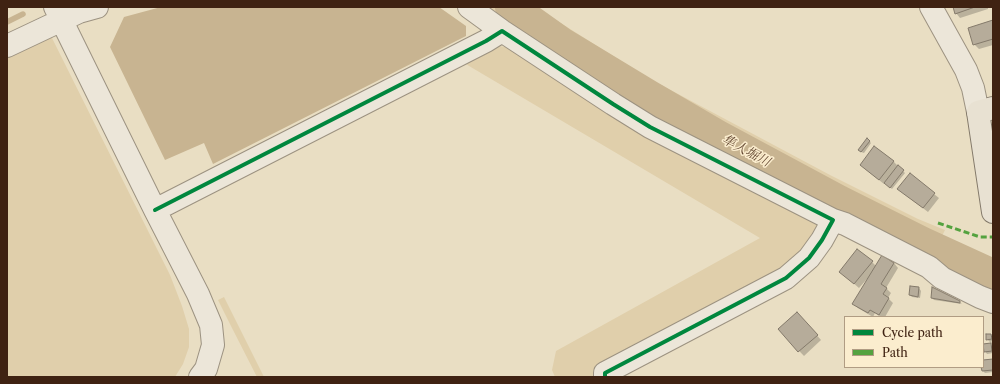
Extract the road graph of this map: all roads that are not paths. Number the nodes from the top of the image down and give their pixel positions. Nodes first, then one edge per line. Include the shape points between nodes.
1 (97, 7) edge
2 (468, 7) edge
3 (931, 7) edge
4 (58, 14) edge
5 (502, 31) junction
6 (7, 46) edge
7 (986, 110) edge
8 (155, 210) junction
9 (993, 212) edge
10 (833, 220) junction
11 (993, 302) edge
12 (200, 377) edge
13 (605, 377) edge

1 - 4 street
2 - 5 street
3 - 7 street
4 - 6 street
4 - 8 street
5 - 8 street
5 - 10 street via 650,127
7 - 9 main road
8 - 12 street via 211,325 213,345 206,369
10 - 11 street via 852,227 929,267 942,278
10 - 13 street via 809,258 786,278 605,373

